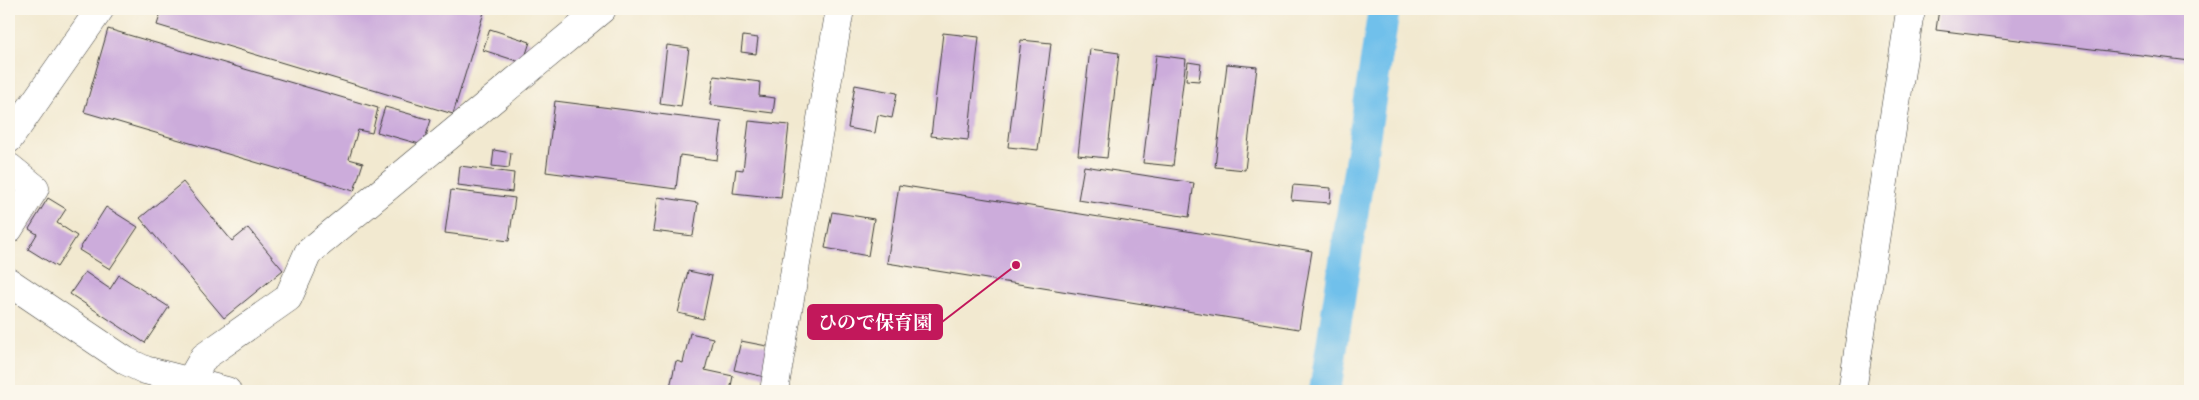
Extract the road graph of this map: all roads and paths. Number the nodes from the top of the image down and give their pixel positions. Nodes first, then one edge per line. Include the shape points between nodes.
1 (100, 9) edge
2 (602, 9) edge
3 (840, 9) edge
4 (1912, 9) edge
5 (9, 139) edge
6 (9, 167) edge
7 (9, 228) edge
8 (9, 282) edge
9 (190, 381) junction
10 (227, 391) edge
11 (774, 391) edge
12 (1852, 391) edge

1 - 5 street
2 - 9 street via 308,253 288,298 204,357
3 - 11 street
4 - 12 street
6 - 7 street via 35,188
8 - 9 street via 126,361 145,370
9 - 10 street

